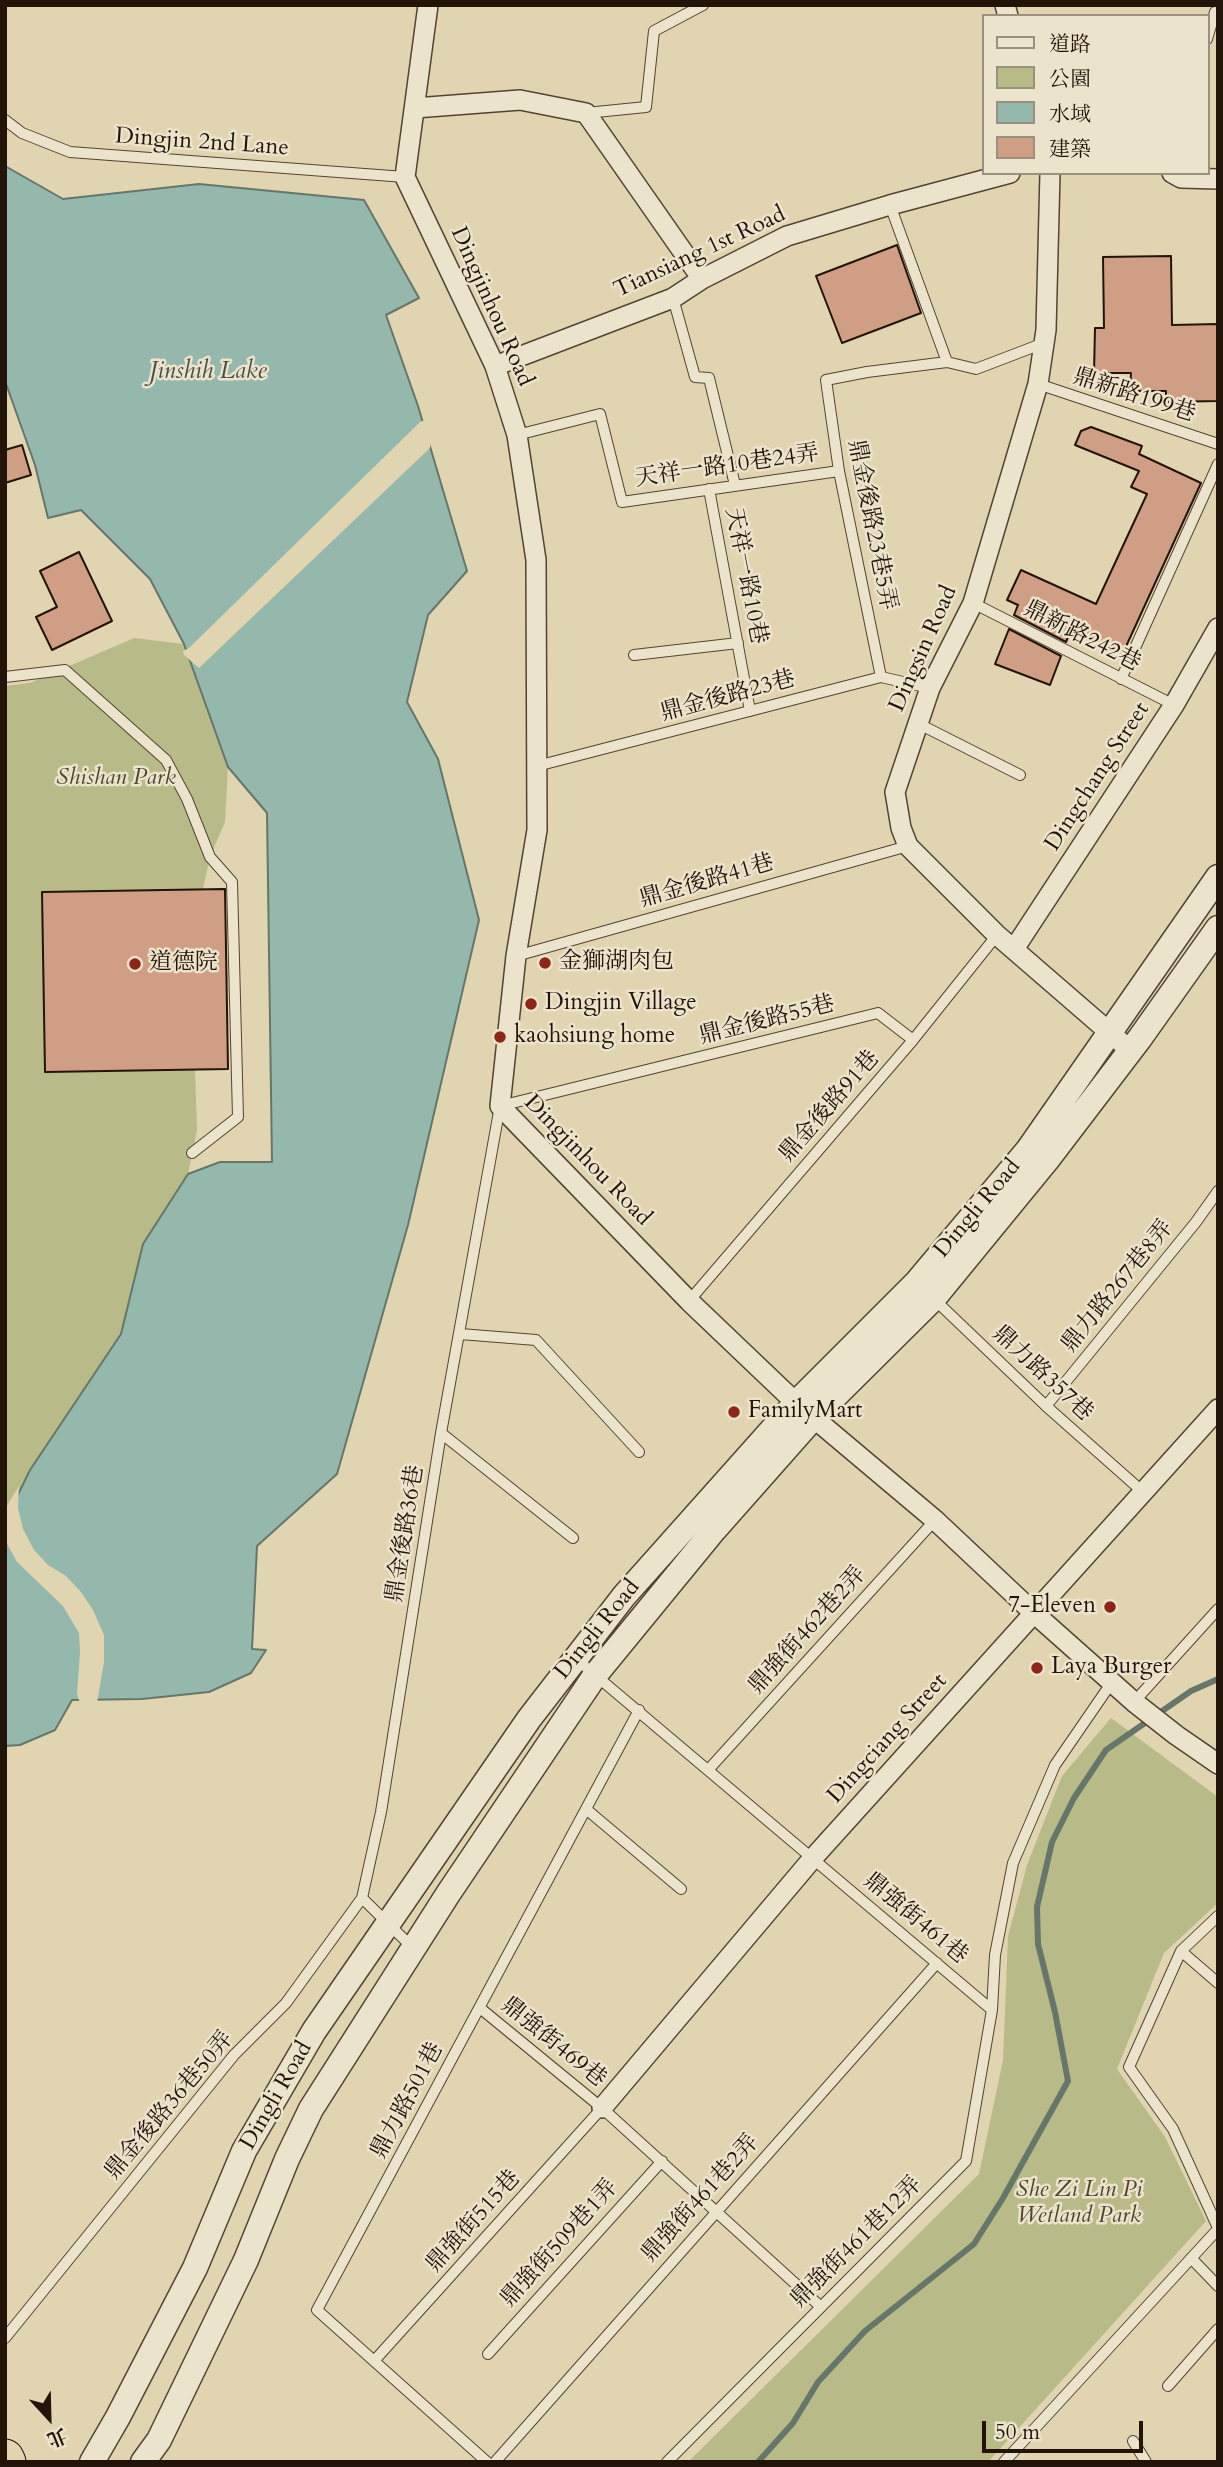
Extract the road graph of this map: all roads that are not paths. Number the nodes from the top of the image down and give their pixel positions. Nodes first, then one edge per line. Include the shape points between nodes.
1 (428, 5) edge
2 (703, 5) edge
3 (1215, 12) dead end
4 (1209, 32) edge
5 (415, 108) junction
6 (586, 113) junction
7 (5, 120) edge
8 (1002, 175) edge
9 (1050, 175) edge
10 (1176, 175) edge
11 (405, 177) junction
12 (1218, 179) edge
13 (890, 205) junction
14 (702, 279) junction
15 (673, 298) junction
16 (1044, 343) junction
17 (947, 362) junction
18 (495, 366) junction
19 (1038, 384) junction
20 (517, 435) junction
21 (1218, 444) edge
22 (1218, 464) edge
23 (839, 471) junction
24 (735, 485) junction
25 (709, 489) junction
26 (973, 603) junction
27 (1218, 628) edge
28 (738, 643) junction
29 (635, 655) dead end
30 (5, 677) edge
31 (881, 677) junction
32 (1121, 679) junction
33 (930, 688) junction
34 (1174, 705) junction
35 (750, 711) junction
36 (916, 723) junction
37 (537, 766) junction
38 (1020, 775) dead end
39 (908, 846) junction
40 (1218, 877) edge
41 (1218, 928) edge
42 (997, 935) junction
43 (1014, 949) junction
44 (516, 956) junction
45 (1110, 1033) junction
46 (913, 1040) junction
47 (1131, 1051) junction
48 (500, 1106) junction
49 (192, 1153) dead end
50 (1218, 1191) edge
51 (925, 1290) junction
52 (689, 1301) junction
53 (460, 1334) junction
54 (1046, 1406) junction
55 (1218, 1409) edge
56 (804, 1410) junction
57 (441, 1433) junction
58 (639, 1452) dead end
59 (1143, 1492) junction
60 (935, 1520) junction
61 (573, 1538) dead end
62 (1218, 1609) edge
63 (1035, 1614) junction
64 (575, 1657) junction
65 (596, 1674) junction
66 (1112, 1682) junction
67 (1134, 1702) junction
68 (639, 1710) junction
69 (1218, 1764) edge
70 (709, 1769) junction
71 (586, 1809) junction
72 (813, 1857) junction
73 (681, 1889) dead end
74 (362, 1898) junction
75 (1218, 1916) edge
76 (390, 1924) junction
77 (413, 1948) junction
78 (1181, 1951) junction
79 (937, 1963) junction
80 (1218, 1983) edge
81 (480, 2008) junction
82 (992, 2010) junction
83 (603, 2108) junction
84 (662, 2161) junction
85 (716, 2211) junction
86 (1218, 2228) edge
87 (1191, 2258) junction
88 (1218, 2286) edge
89 (821, 2307) junction
90 (1218, 2329) edge
91 (5, 2338) edge
92 (488, 2354) dead end
93 (374, 2361) junction
94 (1168, 2386) dead end
95 (1133, 2441) dead end
96 (92, 2462) edge
97 (143, 2462) edge
98 (486, 2462) edge
99 (495, 2462) edge
100 (667, 2462) edge
101 (1004, 2462) edge
102 (1146, 2462) edge

1 - 5 street
2 - 6 lane via 654,31 646,107
3 - 4 lane
5 - 6 street via 520,100
5 - 11 street
6 - 14 street
7 - 11 lane, Dingjin 2nd Lane via 22,133 70,152
8 - 13 street, Tiansiang 1st Road
9 - 16 street, Dingsin Road
10 - 12 street
11 - 18 street, Dingjinhou Road
13 - 14 street, Tiansiang 1st Road via 787,236
13 - 17 lane
14 - 15 street, Tiansiang 1st Road
15 - 18 street, Tiansiang 1st Road
15 - 24 lane, 天祥一路10巷 via 695,377 709,378
16 - 17 lane via 976,369
16 - 19 street, Dingsin Road
17 - 23 lane, 鼎金後路23巷5弄 via 826,380
18 - 20 street, Dingjinhou Road
19 - 21 lane, 鼎新路199巷
19 - 26 street, Dingsin Road
20 - 25 lane, 天祥一路10巷24弄 via 600,414 622,502
20 - 37 street, Dingjinhou Road via 536,560
22 - 32 lane
23 - 24 lane, 天祥一路10巷24弄
23 - 31 lane, 鼎金後路23巷5弄
24 - 25 lane, 天祥一路10巷24弄
25 - 28 lane, 天祥一路10巷
26 - 32 lane, 鼎新路242巷
26 - 33 street, Dingsin Road
27 - 34 street, Dingchang Street
28 - 29 lane
28 - 35 lane, 天祥一路10巷
30 - 49 lane via 65,670 166,760 210,857 232,883 238,1117
31 - 33 lane, 鼎金後路23巷
31 - 35 lane, 鼎金後路23巷
32 - 34 lane, 鼎新路242巷
33 - 36 street, Dingsin Road
34 - 43 street, Dingchang Street
35 - 37 lane, 鼎金後路23巷
36 - 38 lane
36 - 39 street, Dingsin Road via 895,792
37 - 44 street, Dingjinhou Road via 537,830
39 - 42 street, Dingsin Road
39 - 44 lane, 鼎金後路41巷
40 - 45 street, Dingli Road
41 - 47 street, Dingli Road
42 - 43 street, Dingsin Road
42 - 46 lane, 鼎金後路91巷
43 - 45 street, Dingsin Road
44 - 48 street, Dingjinhou Road
45 - 47 street, Dingsin Road
45 - 51 street, Dingli Road
46 - 48 lane, 鼎金後路55巷 via 877,1013
46 - 52 lane, 鼎金後路91巷
47 - 51 street, Dingli Road via 1047,1160
48 - 52 street, Dingjinhou Road
48 - 53 lane, 鼎金後路36巷
50 - 54 lane, 鼎力路267巷8弄
51 - 54 lane, 鼎力路357巷
51 - 56 street, Dingli Road
52 - 56 street, Dingjinhou Road
53 - 57 lane, 鼎金後路36巷
53 - 58 lane via 536,1340
54 - 59 lane, 鼎力路357巷
55 - 59 street, Dingciang Street
56 - 60 street, Dingjinhou Road
56 - 64 street, Dingli Road via 624,1596
56 - 65 street, Dingli Road via 714,1530
57 - 61 lane
57 - 74 lane, 鼎金後路36巷 via 383,1799
59 - 63 street, Dingciang Street
60 - 63 street, Dingjinhou Road
60 - 70 lane, 鼎強街462巷2弄
62 - 67 lane
63 - 66 street, Dingjinhou Road
63 - 72 street, Dingciang Street
64 - 65 lane, 鼎強街461巷
64 - 76 street, Dingli Road
65 - 68 lane, 鼎強街461巷
65 - 77 street, Dingli Road
66 - 67 street, Dingjinhou Road
66 - 82 lane, 鼎強街461巷12弄 via 1055,1765 1013,1863 995,1955
67 - 69 street, Dingjinhou Road
68 - 70 lane, 鼎強街461巷
68 - 71 lane, 鼎力路501巷
70 - 72 lane, 鼎強街461巷
71 - 73 lane
71 - 81 lane, 鼎力路501巷
72 - 79 lane, 鼎強街461巷
72 - 83 street, Dingciang Street
74 - 76 lane
74 - 91 lane, 鼎金後路36巷50弄 via 286,2003 234,2056
75 - 78 lane
76 - 77 lane
76 - 96 street, Dingli Road via 314,2031 244,2151 195,2268
77 - 97 street, Dingli Road via 311,2109 246,2260 159,2440
78 - 80 lane
78 - 86 lane via 1129,2067 1173,2129
79 - 82 lane, 鼎強街461巷
79 - 85 lane, 鼎強街461巷2弄
81 - 83 lane, 鼎強街469巷
81 - 93 lane, 鼎力路501巷 via 317,2310
82 - 89 lane, 鼎強街461巷12弄 via 967,2161
83 - 84 lane, 鼎強街469巷
83 - 93 lane, 鼎強街515巷
84 - 85 lane, 鼎強街469巷
84 - 92 lane, 鼎強街509巷1弄
85 - 89 lane, 鼎強街469巷
85 - 99 lane, 鼎強街461巷2弄
86 - 87 lane
87 - 88 lane
87 - 101 lane
89 - 100 lane, 鼎強街461巷12弄
90 - 94 lane
93 - 98 lane, 鼎力路501巷
95 - 102 lane

